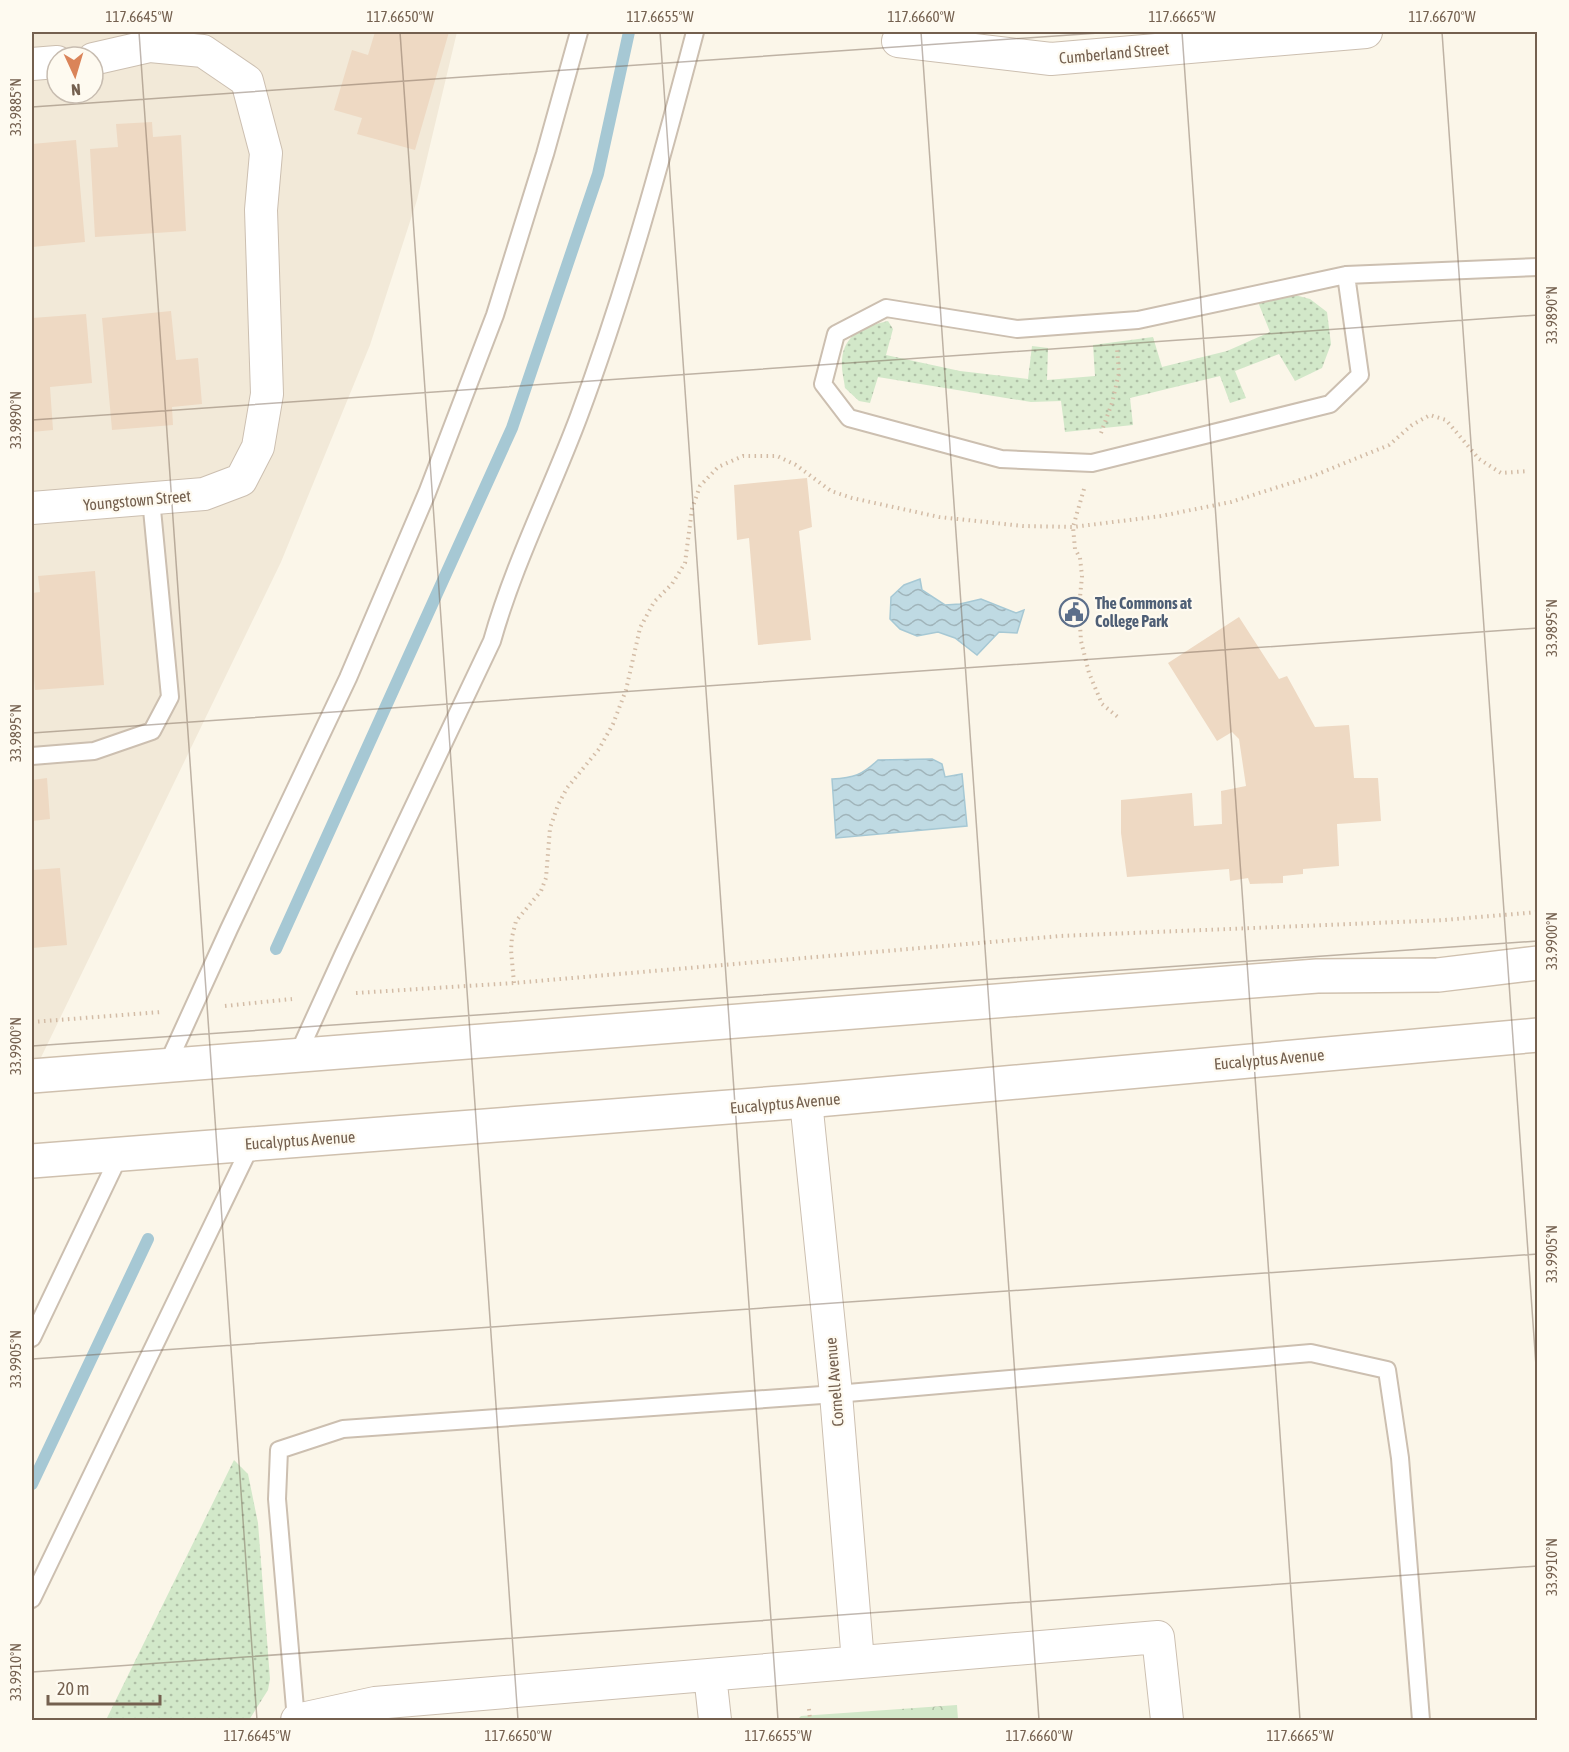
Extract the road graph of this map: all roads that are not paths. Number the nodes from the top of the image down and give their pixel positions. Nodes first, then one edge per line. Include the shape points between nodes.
1 (579, 32) edge
2 (694, 32) edge
3 (1366, 32) edge
4 (898, 42) dead end
5 (105, 56) edge
6 (1538, 267) edge
7 (1346, 275) junction
8 (151, 499) junction
9 (32, 508) edge
10 (32, 756) edge
11 (1538, 963) edge
12 (1538, 1035) edge
13 (298, 1054) junction
14 (167, 1065) junction
15 (32, 1076) edge
16 (806, 1101) junction
17 (252, 1143) junction
18 (120, 1154) junction
19 (32, 1161) edge
20 (32, 1338) edge
21 (836, 1394) junction
22 (32, 1599) edge
23 (858, 1662) junction
24 (710, 1675) junction
25 (296, 1720) edge
26 (715, 1720) edge
27 (1167, 1720) edge
28 (1421, 1720) edge

1 - 14 lane via 495,315 427,492 348,678
2 - 13 lane via 622,292 492,641
3 - 4 street, Cumberland Street via 1050,59
5 - 8 street, Youngstown Street via 150,46 203,51 247,81 266,153 261,210 267,394 258,447 241,480 204,494
6 - 7 lane
7 - 7 lane via 1138,320 1017,329 886,308 836,334 823,384 849,418 1001,459 1092,463 1330,404 1360,375
8 - 9 street, Youngstown Street
8 - 10 lane via 170,697 152,731 94,751
11 - 13 street via 1438,975 1317,976
12 - 16 street, Eucalyptus Avenue
13 - 14 street
14 - 15 street
16 - 17 street, Eucalyptus Avenue
16 - 21 street, Cornell Avenue
17 - 18 street, Eucalyptus Avenue
17 - 22 lane
18 - 19 street, Eucalyptus Avenue
18 - 20 lane
21 - 23 street, Cornell Avenue
21 - 25 lane via 344,1429 279,1450 277,1499
21 - 28 lane via 1311,1353 1387,1370 1400,1458
23 - 24 street
23 - 27 street via 1158,1637
24 - 25 street via 375,1703
24 - 26 street

